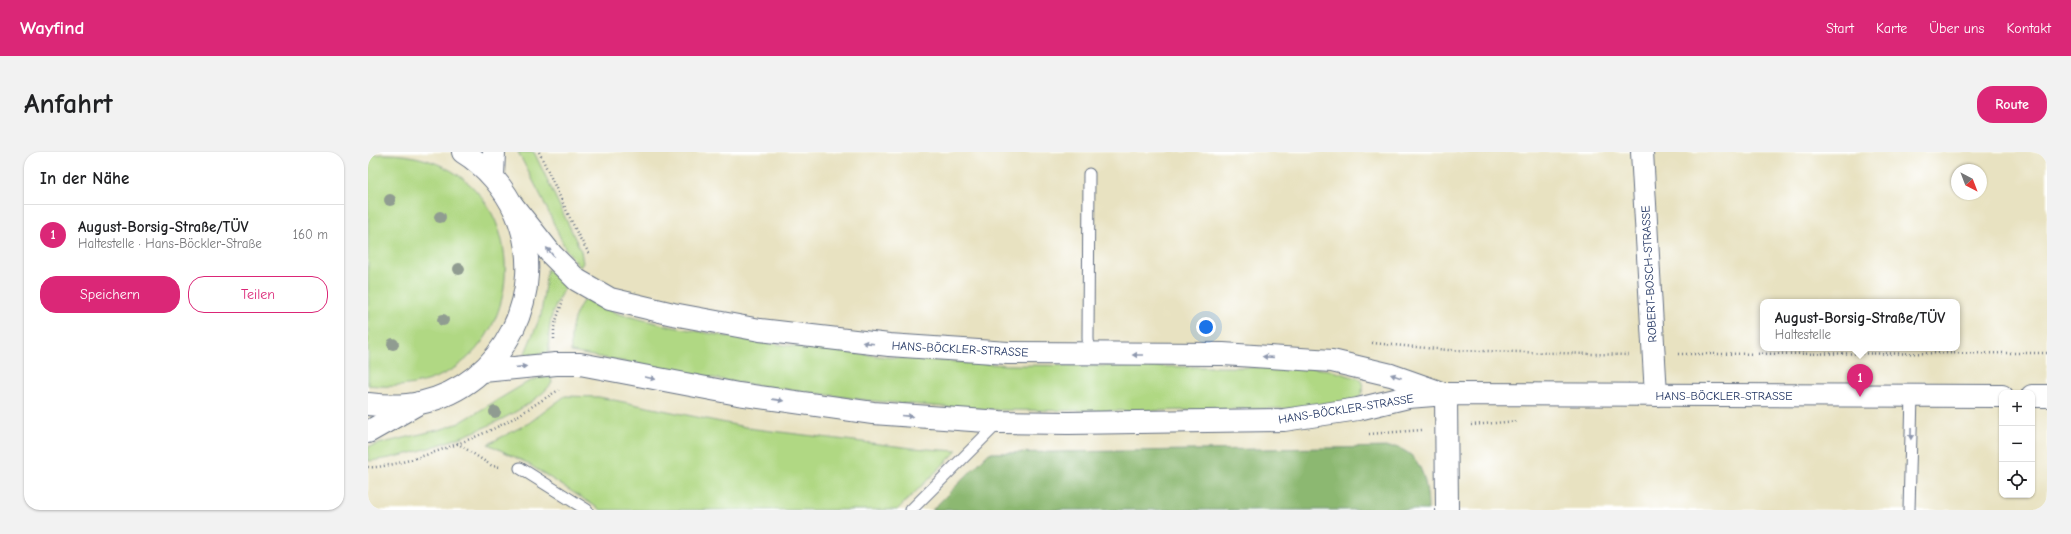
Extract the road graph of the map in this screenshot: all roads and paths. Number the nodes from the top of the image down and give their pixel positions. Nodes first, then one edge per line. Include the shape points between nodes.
1 (463, 152) edge
2 (494, 152) edge
3 (539, 152) edge
4 (1642, 152) edge
5 (1089, 174) dead end
6 (493, 176) junction
7 (513, 206) junction
8 (593, 260) dead end
9 (577, 280) junction
10 (1512, 353) dead end
11 (2047, 353) edge
12 (1089, 355) junction
13 (1612, 355) dead end
14 (1654, 355) junction
15 (556, 364) junction
16 (482, 371) junction
17 (1446, 394) junction
18 (1656, 395) junction
19 (1912, 395) junction
20 (1999, 396) edge
21 (2035, 396) edge
22 (2047, 396) edge
23 (420, 403) junction
24 (368, 404) edge
25 (1000, 422) junction
26 (368, 432) edge
27 (456, 443) junction
28 (368, 467) edge
29 (520, 468) joint
30 (587, 510) edge
31 (911, 510) edge
32 (1447, 510) edge
33 (1909, 510) edge

1 - 6 main road
2 - 6 main road
3 - 8 path via 578,235
4 - 14 main road, ROBERT-BOSCH-STRASSE
5 - 12 lane
6 - 7 main road
9 -> 7 main road, HANS-BÖCKLER-STRASSE via 552,255
7 - 16 main road via 520,223 528,258 526,294 517,322 506,343
12 -> 9 main road, HANS-BÖCKLER-STRASSE via 1008,353 888,345 760,330 610,299
9 - 15 path via 568,290 554,327
10 - 13 path
11 - 14 path
17 -> 12 main road, HANS-BÖCKLER-STRASSE via 1391,375 1332,361 1223,354
14 - 18 main road, ROBERT-BOSCH-STRASSE
16 -> 15 main road, HANS-BÖCKLER-STRASSE
15 -> 25 main road, HANS-BÖCKLER-STRASSE via 580,364 738,394 873,413
15 - 27 path via 559,390 502,425
16 - 23 main road via 453,391
17 - 18 main road, HANS-BÖCKLER-STRASSE
17 - 25 main road, HANS-BÖCKLER-STRASSE via 1408,397 1358,409 1284,420
17 - 32 main road
18 - 19 main road, HANS-BÖCKLER-STRASSE
19 - 20 main road, HANS-BÖCKLER-STRASSE
19 -> 33 lane
21 - 22 main road
23 - 24 main road via 396,406
23 - 26 main road
25 - 31 lane
27 - 28 path via 390,466
27 - 29 path via 492,466
29 - 30 lane

